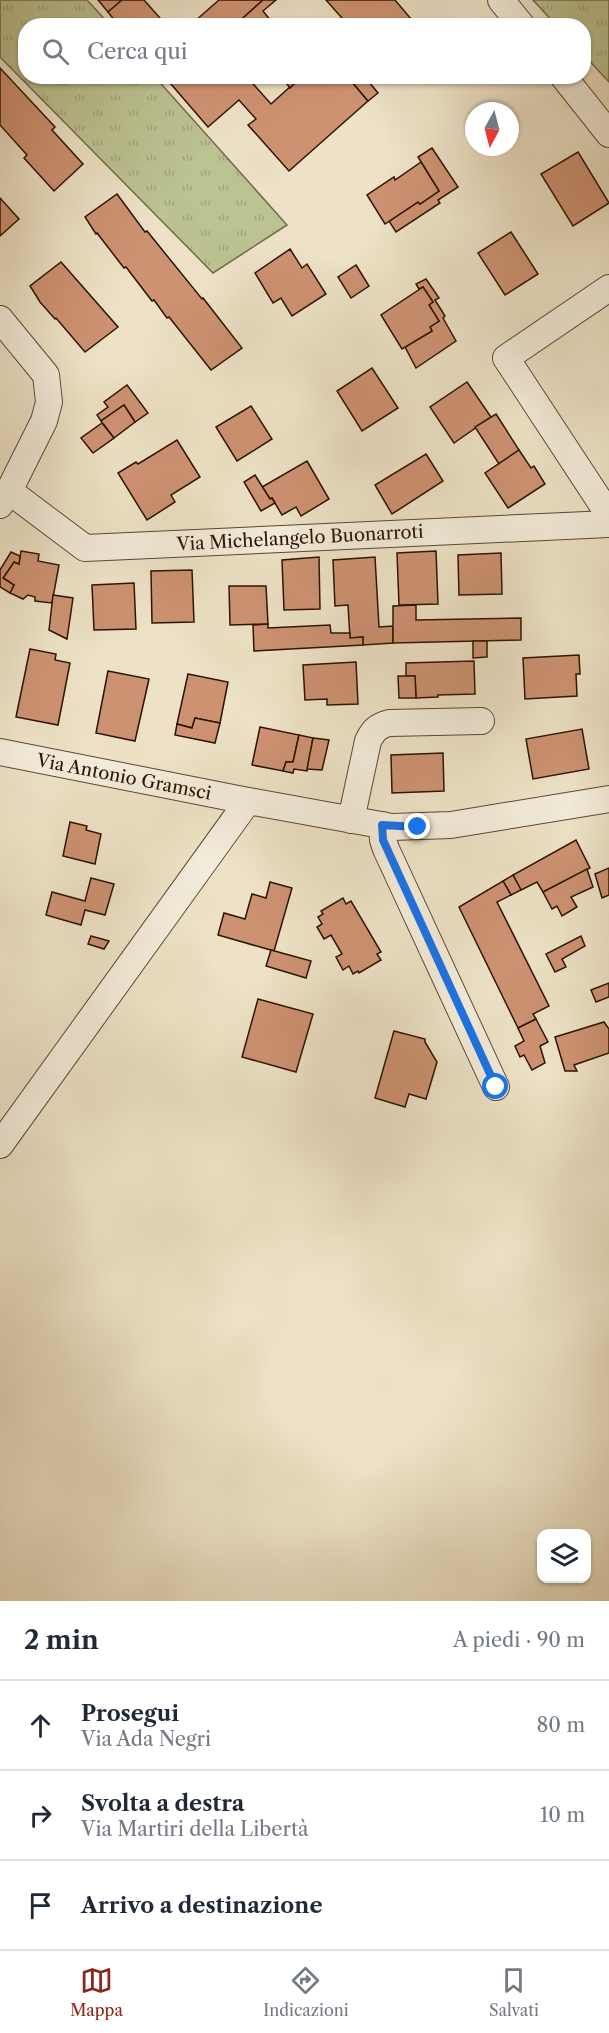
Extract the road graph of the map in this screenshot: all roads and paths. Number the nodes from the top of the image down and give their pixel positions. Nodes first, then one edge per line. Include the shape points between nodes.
1 (501, 0) edge
2 (516, 18) edge
3 (569, 84) edge
4 (609, 134) edge
5 (609, 288) edge
6 (0, 319) edge
7 (5, 498) edge
8 (609, 515) edge
9 (609, 524) edge
10 (482, 721) dead end
11 (0, 752) edge
12 (609, 799) edge
13 (248, 801) junction
14 (351, 820) junction
15 (382, 825) junction
16 (496, 1087) dead end
17 (0, 1145) edge

1 - 2 street
3 - 4 street
5 - 8 street via 506,358
6 - 7 street via 46,375 49,402 44,421
7 - 9 street, Via Michelangelo Buonarroti via 85,548
10 - 14 street via 379,725 368,741
11 - 13 street, Via Antonio Gramsci
12 - 15 street, Via Antonio Gramsci via 450,825
13 - 14 street, Via Antonio Gramsci
13 - 17 street
14 - 15 street, Via Antonio Gramsci
15 - 16 street via 386,849

